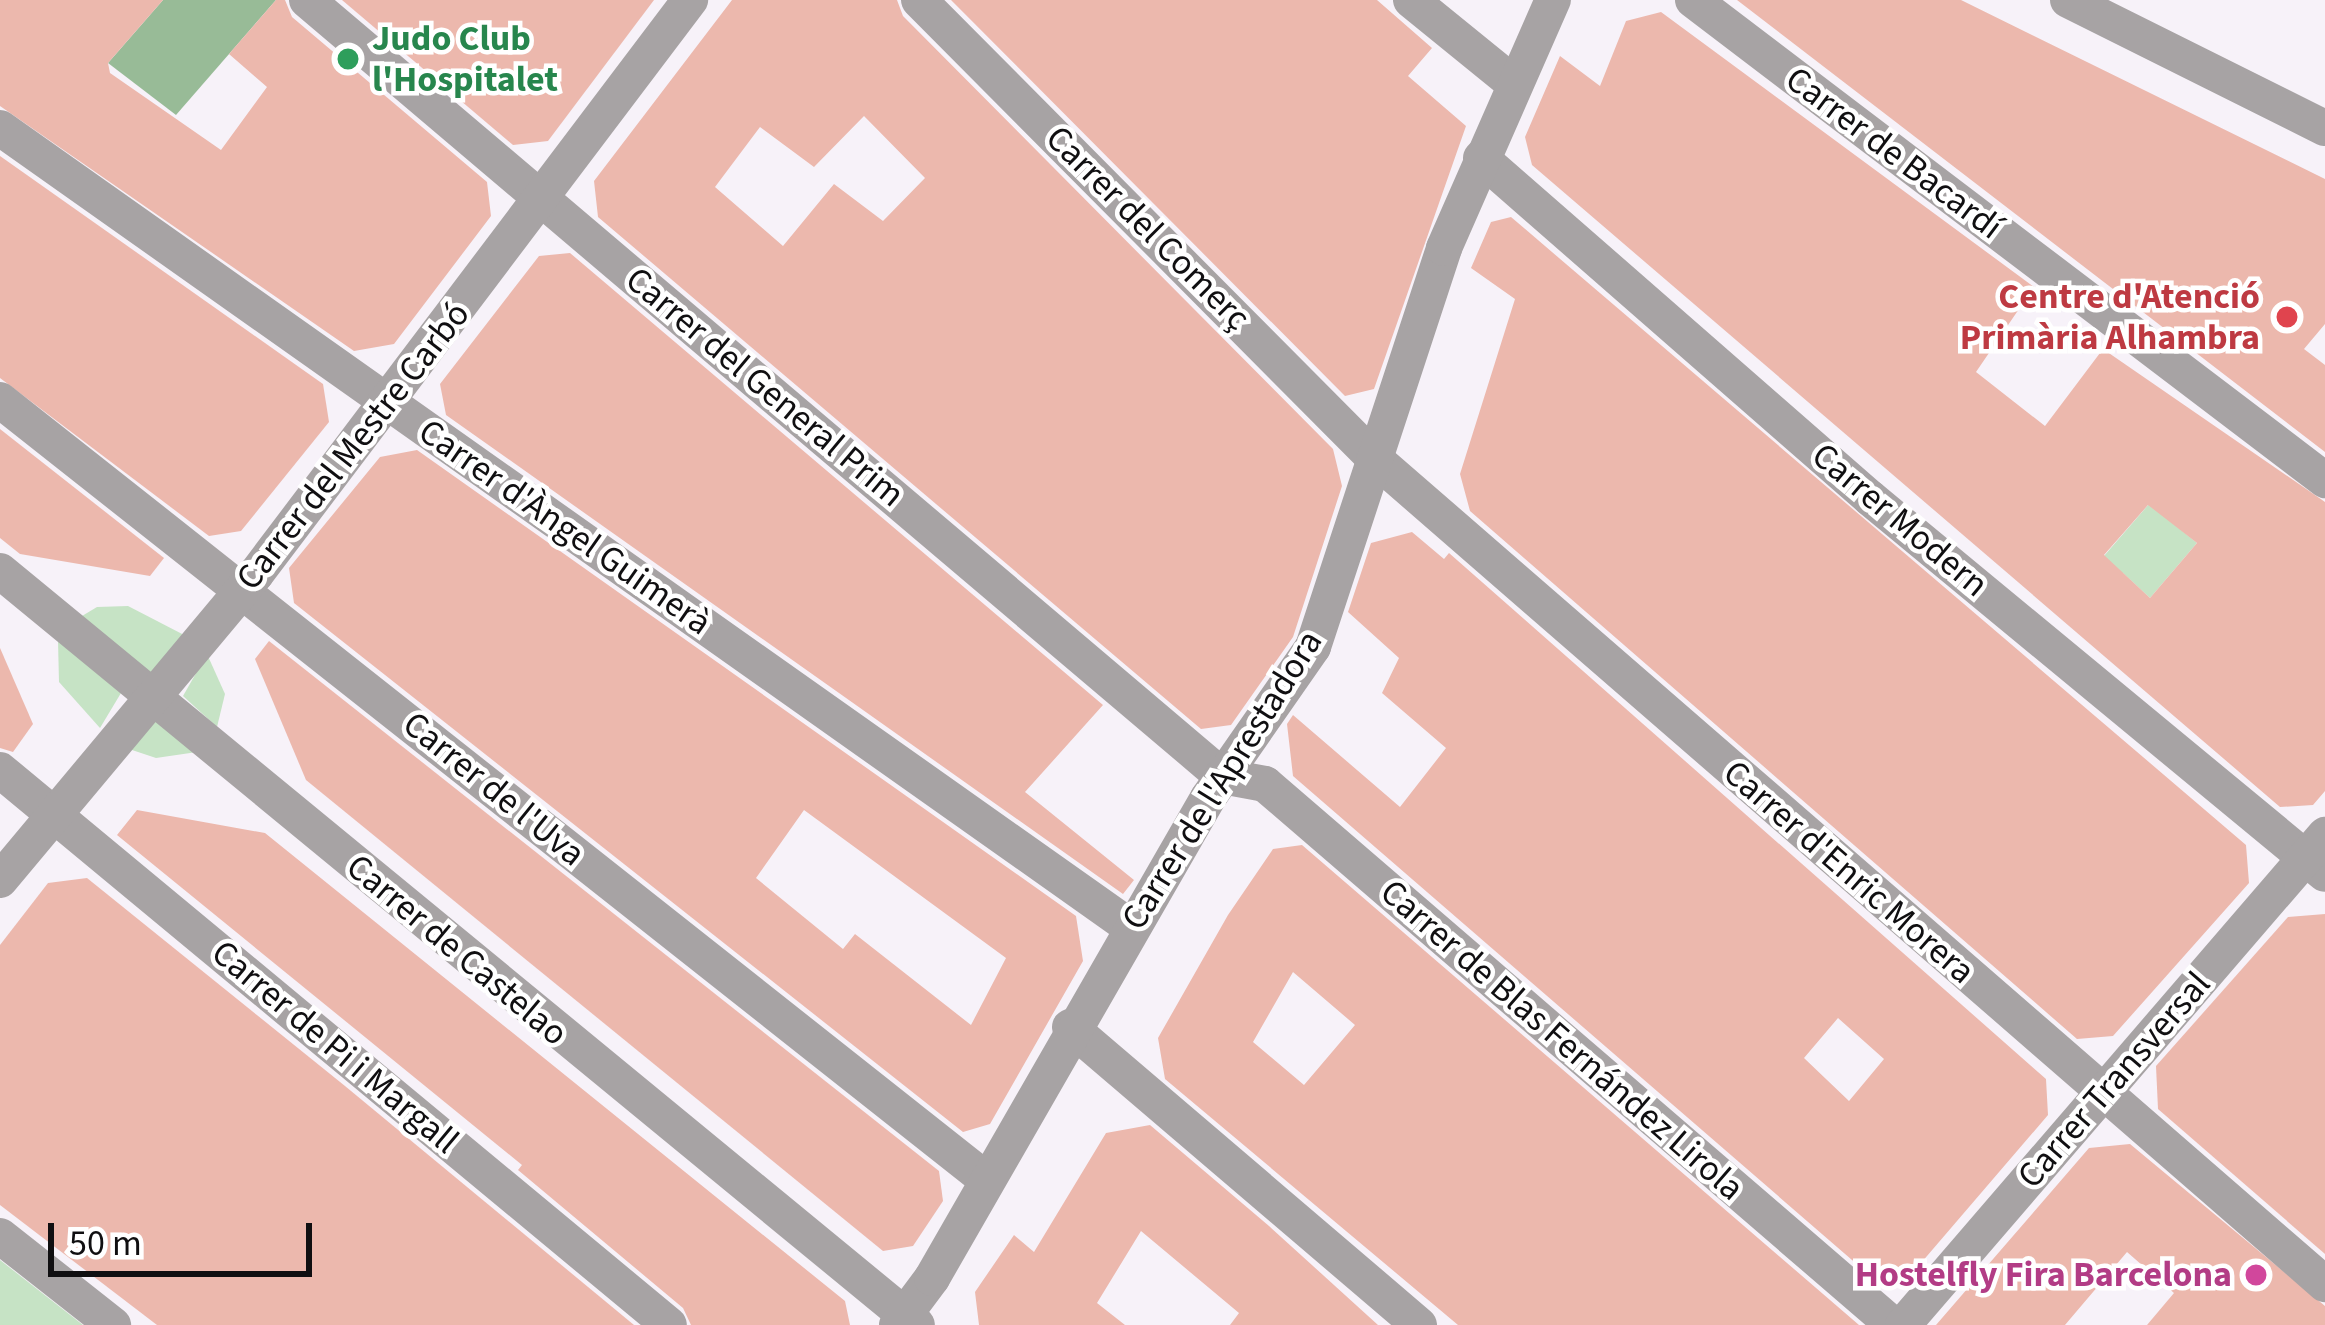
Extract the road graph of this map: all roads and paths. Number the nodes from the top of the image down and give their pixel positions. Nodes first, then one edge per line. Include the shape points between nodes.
1 (308, 0) edge
2 (690, 0) edge
3 (920, 0) edge
4 (1412, 0) edge
5 (1553, 0) edge
6 (1693, 0) edge
7 (2068, 0) edge
8 (1514, 83) junction
9 (0, 128) edge
10 (2325, 128) edge
11 (1481, 158) junction
12 (543, 199) junction
13 (387, 399) junction
14 (0, 400) edge
15 (1374, 458) junction
16 (2325, 480) edge
17 (0, 572) edge
18 (243, 590) junction
19 (151, 696) junction
20 (0, 770) edge
21 (1222, 776) junction
22 (53, 811) junction
23 (2318, 855) edge
24 (0, 880) edge
25 (1129, 926) junction
26 (1070, 1027) junction
27 (2102, 1094) junction
28 (987, 1180) junction
29 (0, 1236) edge
30 (2325, 1284) edge
31 (906, 1322) edge
32 (113, 1325) edge
33 (669, 1325) edge
34 (1419, 1325) edge
35 (1893, 1325) edge
36 (1903, 1325) edge

1 - 12 street, Carrer del General Prim
2 - 12 street, Carrer del Mestre Carbó
3 - 15 street, Carrer del Comerç
4 - 8 street
5 - 8 street, Carrer de l'Aprestadora
6 - 16 street, Carrer de Bacardí
7 - 10 street
8 - 11 street, Carrer de l'Aprestadora
9 - 13 street, Carrer d'Àngel Guimerà
11 - 15 street, Carrer de l'Aprestadora
11 - 23 street, Carrer Modern via 1870,498
12 - 13 street, Carrer del Mestre Carbó
12 - 21 street, Carrer del General Prim
13 - 18 street, Carrer del Mestre Carbó
13 - 25 street, Carrer d'Àngel Guimerà
14 - 18 street, Carrer de l'Uva
15 - 21 street, Carrer de l'Aprestadora via 1313,647
15 - 27 street, Carrer d'Enric Morera
17 - 19 street, Carrer de Castelao
18 - 19 street, Carrer del Mestre Carbó
18 - 28 street, Carrer de l'Uva
19 - 22 street, Carrer del Mestre Carbó
19 - 31 street, Carrer de Castelao
20 - 22 street, Carrer de Pi i Margall
21 - 25 street, Carrer de l'Aprestadora
21 - 35 street, Carrer de Blas Fernández Lirola via 1265,784
22 - 24 street, Carrer del Mestre Carbó
22 - 33 street, Carrer de Pi i Margall
23 - 27 street, Carrer Transversal
25 - 26 street, Carrer de l'Aprestadora
26 - 28 street, Carrer de l'Aprestadora
26 - 34 street
27 - 30 street, Carrer d'Enric Morera
27 - 36 street, Carrer Transversal
28 - 31 street, Carrer de l'Aprestadora
29 - 32 street

